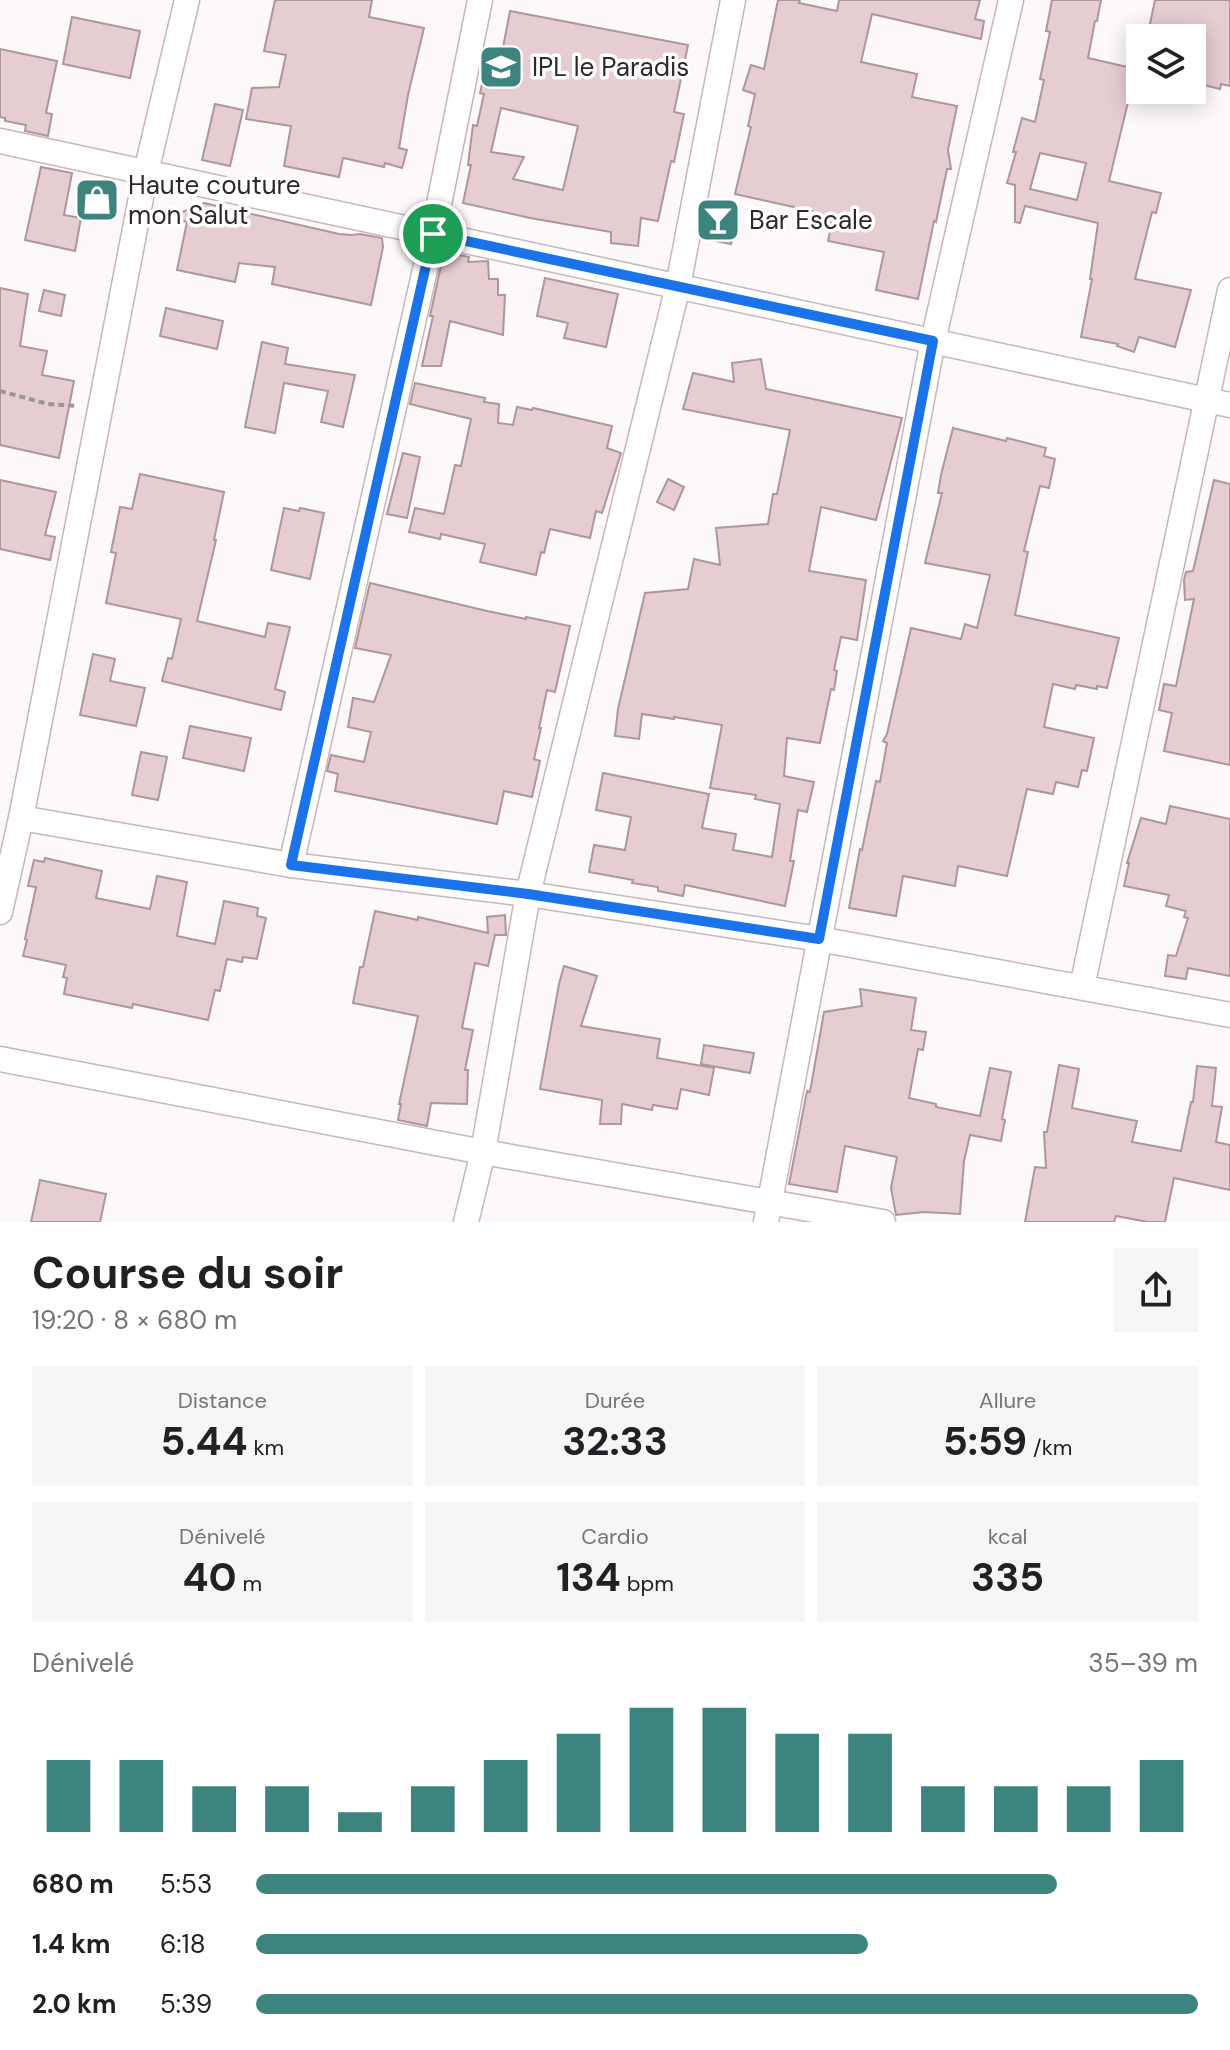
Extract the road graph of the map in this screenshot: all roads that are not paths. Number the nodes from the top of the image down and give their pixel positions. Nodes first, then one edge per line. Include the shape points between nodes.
1 (187, 0) edge
2 (480, 0) edge
3 (733, 0) edge
4 (1011, 0) edge
5 (0, 141) edge
6 (146, 172) junction
7 (433, 234) junction
8 (678, 286) junction
9 (1230, 290) edge
10 (933, 341) junction
11 (1218, 402) edge
12 (21, 818) junction
13 (291, 865) junction
14 (528, 894) junction
15 (0, 912) edge
16 (819, 939) junction
17 (1082, 987) junction
18 (1230, 1015) edge
19 (0, 1059) edge
20 (483, 1152) junction
21 (768, 1212) edge
22 (466, 1222) edge
23 (883, 1222) edge

1 - 6 street
2 - 7 street
3 - 8 street
4 - 10 street
5 - 6 street
6 - 7 street
6 - 12 street
7 - 8 street
7 - 13 street
8 - 10 street
8 - 14 street
9 - 11 street
10 - 11 street
10 - 16 street
11 - 17 street
12 - 13 street
12 - 15 street
13 - 14 street
14 - 16 street
14 - 20 street
16 - 17 street
16 - 21 street
17 - 18 street
19 - 20 street
20 - 21 street
20 - 22 street
21 - 23 street

